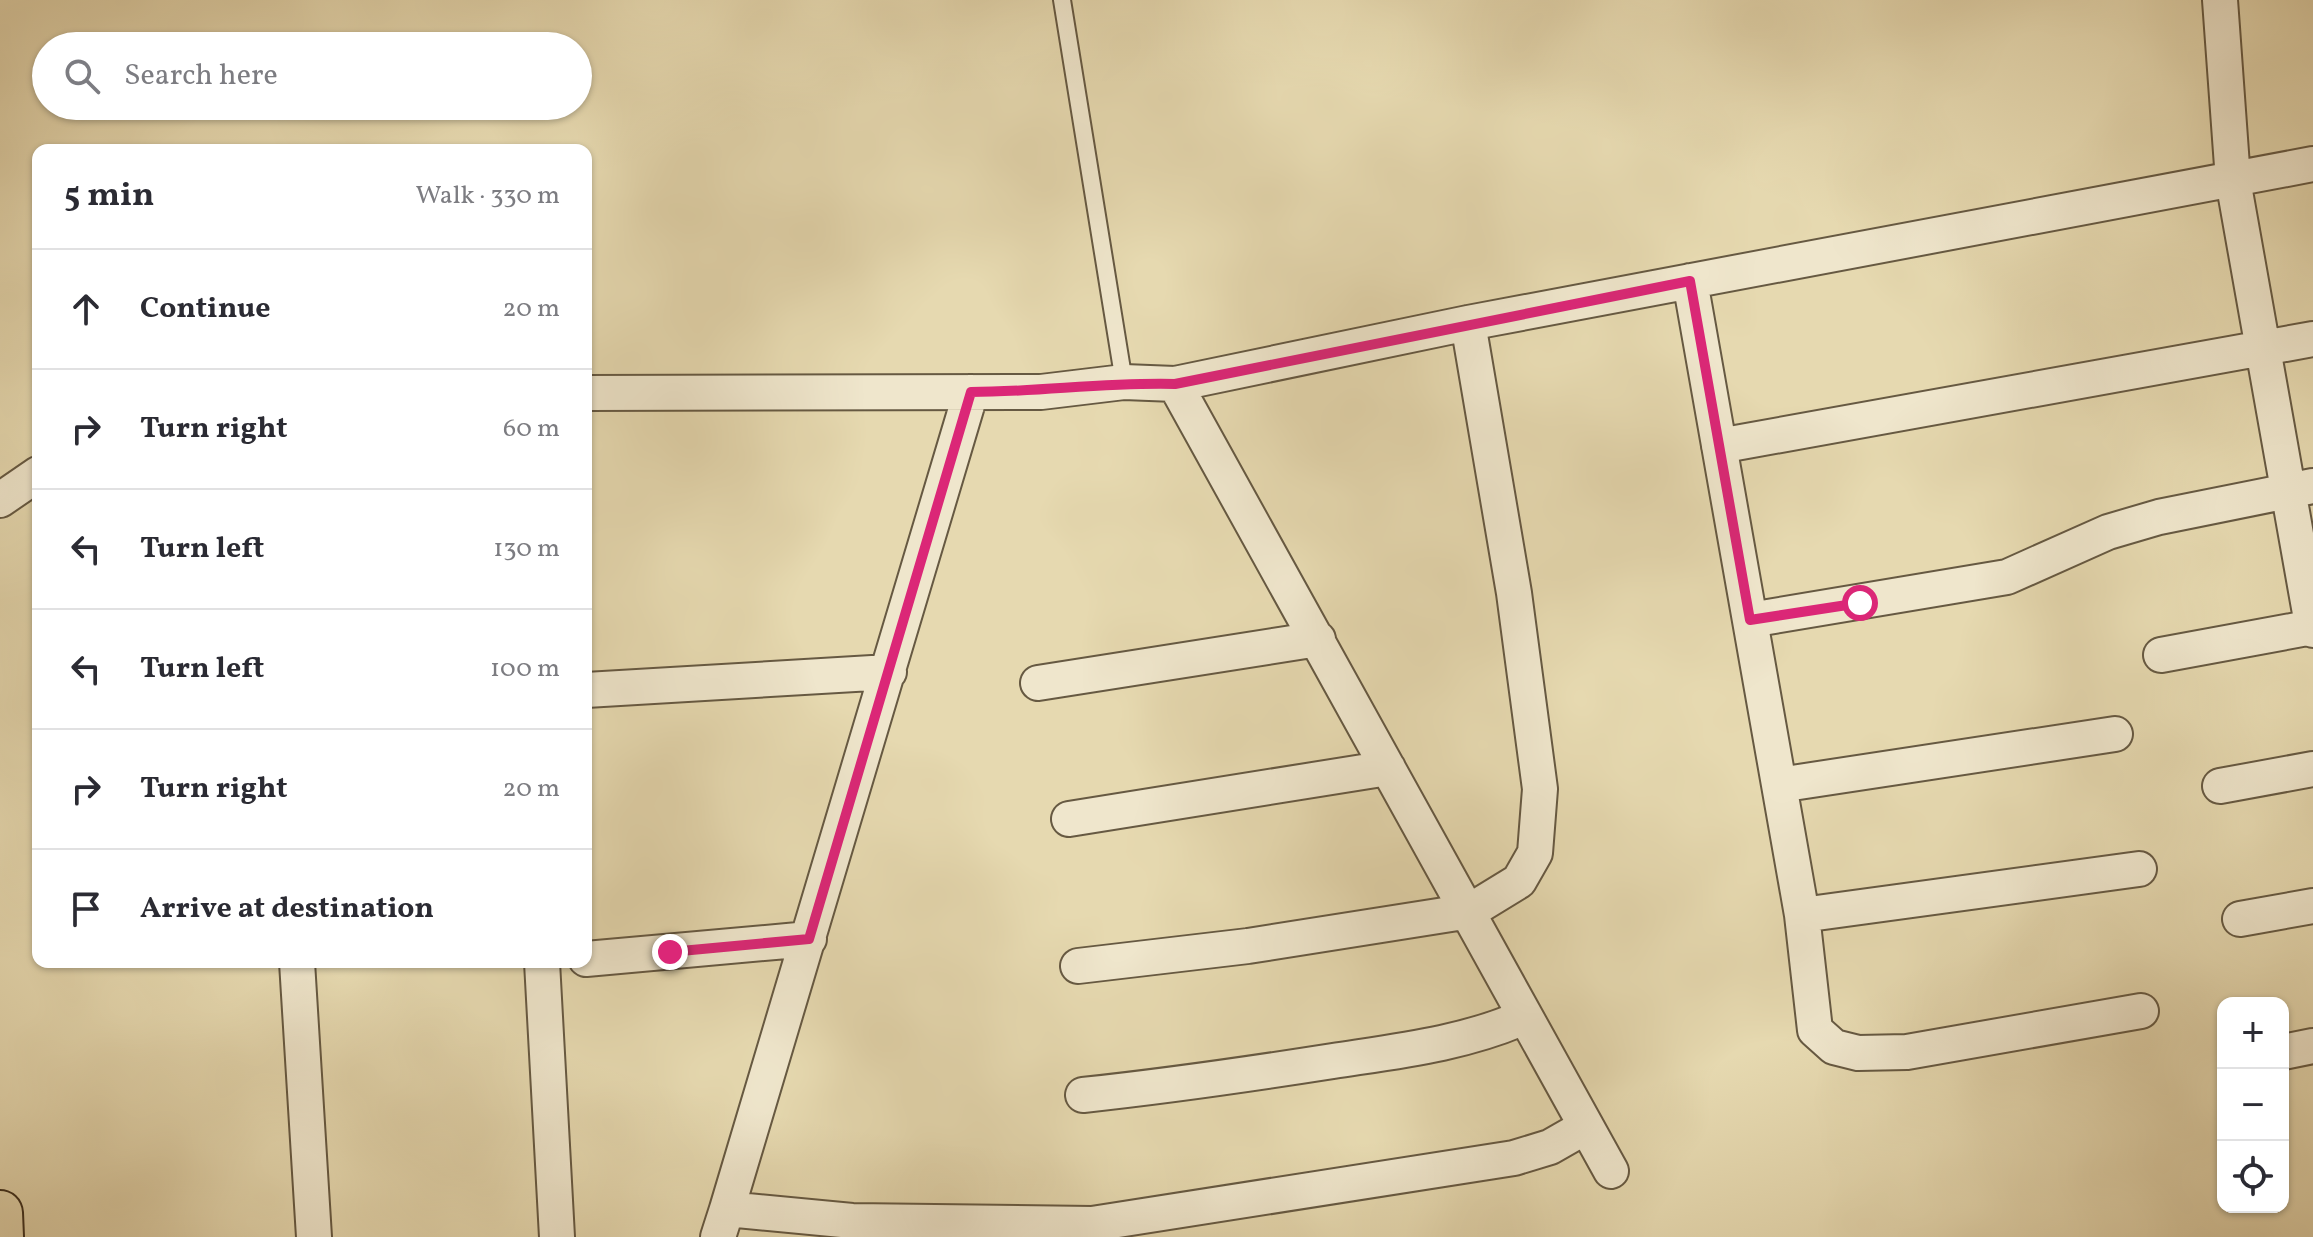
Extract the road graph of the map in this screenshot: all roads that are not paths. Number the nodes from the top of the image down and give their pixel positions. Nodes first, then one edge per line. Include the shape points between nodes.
1 (1062, 0) edge
2 (2220, 0) edge
3 (2313, 164) edge
4 (2233, 180) junction
5 (1690, 281) junction
6 (1468, 323) junction
7 (2313, 339) edge
8 (2260, 349) junction
9 (1124, 382) junction
10 (1175, 384) junction
11 (971, 392) junction
12 (592, 393) edge
13 (1719, 446) junction
14 (32, 478) edge
15 (2300, 489) edge
16 (0, 500) edge
17 (1750, 620) junction
18 (2313, 628) edge
19 (1318, 639) junction
20 (2161, 655) dead end
21 (889, 672) junction
22 (1038, 683) dead end
23 (592, 690) edge
24 (2115, 734) dead end
25 (1388, 768) junction
26 (2313, 769) edge
27 (1779, 785) junction
28 (2220, 786) dead end
29 (1069, 819) dead end
30 (2139, 869) dead end
31 (2313, 906) edge
32 (1470, 911) junction
33 (1802, 915) junction
34 (2240, 919) dead end
35 (809, 939) junction
36 (592, 958) edge
37 (1078, 966) dead end
38 (297, 968) edge
39 (546, 968) edge
40 (2141, 1011) dead end
41 (1524, 1017) junction
42 (2313, 1046) edge
43 (2289, 1051) edge
44 (1083, 1095) dead end
45 (1585, 1127) junction
46 (1611, 1171) dead end
47 (0, 1213) edge
48 (722, 1223) edge
49 (1, 1237) edge
50 (314, 1237) edge
51 (557, 1237) edge

1 - 9 lane
2 - 4 street
3 - 4 street
4 - 5 street
4 - 8 street
5 - 6 street
5 - 13 street
6 - 10 street
6 - 32 street via 1518,617 1540,789 1535,853 1519,881
7 - 8 street
8 - 13 street
8 - 15 street
9 - 10 street
9 - 11 street via 1041,392
10 - 19 street
11 - 12 street
11 - 21 street
13 - 17 street
14 - 16 street
15 - 17 street via 2108,532 2007,577
15 - 18 street
17 - 27 street
18 - 20 street
19 - 22 street
19 - 25 street
21 - 23 street
21 - 35 street
24 - 27 street
25 - 29 street
25 - 32 street
26 - 28 street
27 - 33 street
30 - 33 street
31 - 34 street
32 - 37 street
32 - 41 street
33 - 40 street via 1815,1030 1834,1047 1858,1053 1907,1052
35 - 36 street
35 - 48 street
38 - 50 street
39 - 51 street
41 - 44 street via 1470,1038 1417,1048
41 - 45 street
42 - 43 street
45 - 46 street
45 - 48 street via 1550,1147 1514,1158 1092,1224
47 - 49 highway

